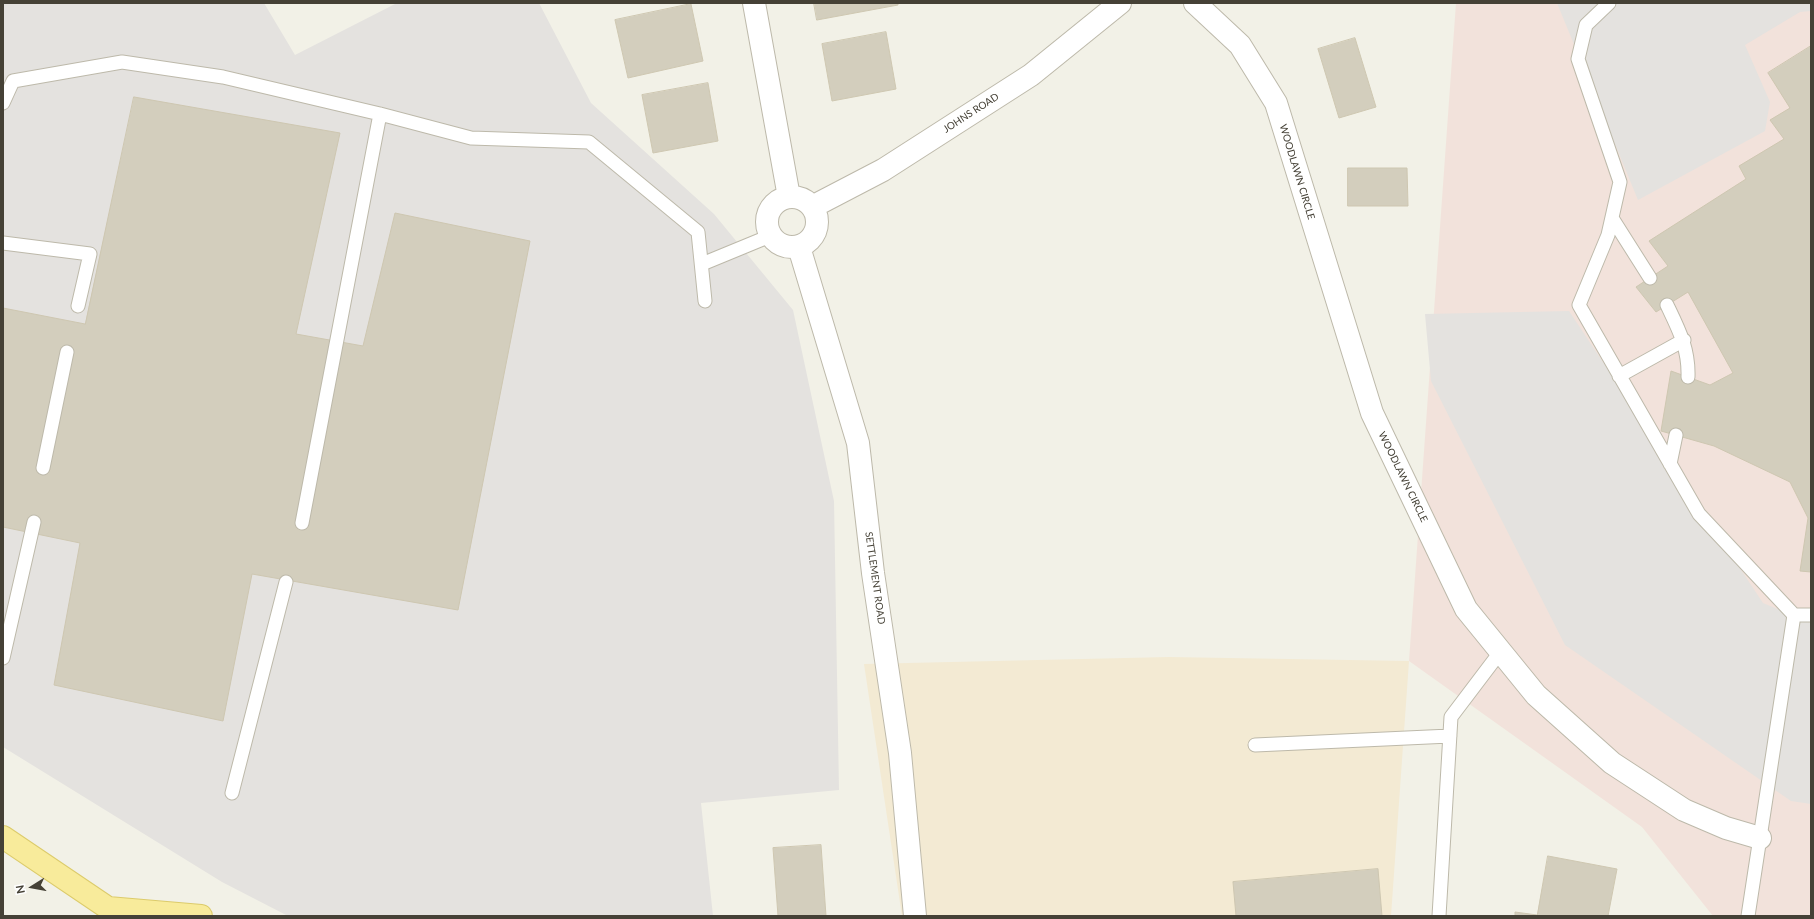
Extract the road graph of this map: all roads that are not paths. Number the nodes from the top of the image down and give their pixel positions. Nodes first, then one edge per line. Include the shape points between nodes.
1 (754, 3) edge
2 (1120, 3) edge
3 (1195, 3) edge
4 (1609, 3) edge
5 (3, 103) edge
6 (380, 114) junction
7 (789, 197) junction
8 (812, 207) junction
9 (1612, 218) junction
10 (770, 236) junction
11 (3, 243) edge
12 (799, 246) junction
13 (702, 264) junction
14 (1650, 278) dead end
15 (705, 301) dead end
16 (1667, 305) dead end
17 (78, 306) dead end
18 (1684, 340) junction
19 (67, 352) dead end
20 (1620, 376) junction
21 (1688, 377) dead end
22 (1676, 435) dead end
23 (1670, 464) junction
24 (43, 468) dead end
25 (34, 522) dead end
26 (302, 523) dead end
27 (286, 582) dead end
28 (1794, 615) junction
29 (1811, 615) edge
30 (1501, 651) junction
31 (3, 658) edge
32 (1450, 736) junction
33 (1255, 745) dead end
34 (232, 793) dead end
35 (3, 837) edge
36 (1760, 838) junction
37 (109, 913) edge
38 (201, 916) edge
39 (915, 916) edge
40 (1439, 916) edge
41 (1748, 916) edge

1 - 7 street
2 - 8 street, JOHNS ROAD via 1031,75 883,170
3 - 30 street, WOODLAWN CIRCLE via 1240,45 1276,103 1372,413 1466,608
4 - 9 lane via 1586,25 1578,59 1620,182
5 - 6 lane via 13,81 122,62 223,77
6 - 13 lane via 471,138 589,142 698,232
6 - 26 lane
7 - 8 street via 806,201
7 - 10 street via 774,204 769,211 766,220
8 - 12 street via 817,222 816,230 806,243
9 - 14 lane
9 - 20 lane via 1608,235 1579,305
10 - 12 street via 783,246
10 - 13 lane
11 - 17 lane via 90,254
12 - 39 street, SETTLEMENT ROAD via 858,443 873,573 900,753
13 - 15 lane
16 - 18 lane
18 - 20 lane
18 - 21 lane via 1689,361
19 - 24 lane
20 - 23 lane
22 - 23 lane
23 - 28 lane via 1699,514
25 - 31 lane
27 - 34 lane
28 - 29 lane
28 - 36 lane
30 - 32 lane via 1451,717
30 - 36 street, WOODLAWN CIRCLE via 1536,696 1612,763 1684,810 1726,828
32 - 33 lane
32 - 40 lane
35 - 37 main road
36 - 41 lane
37 - 38 main road

